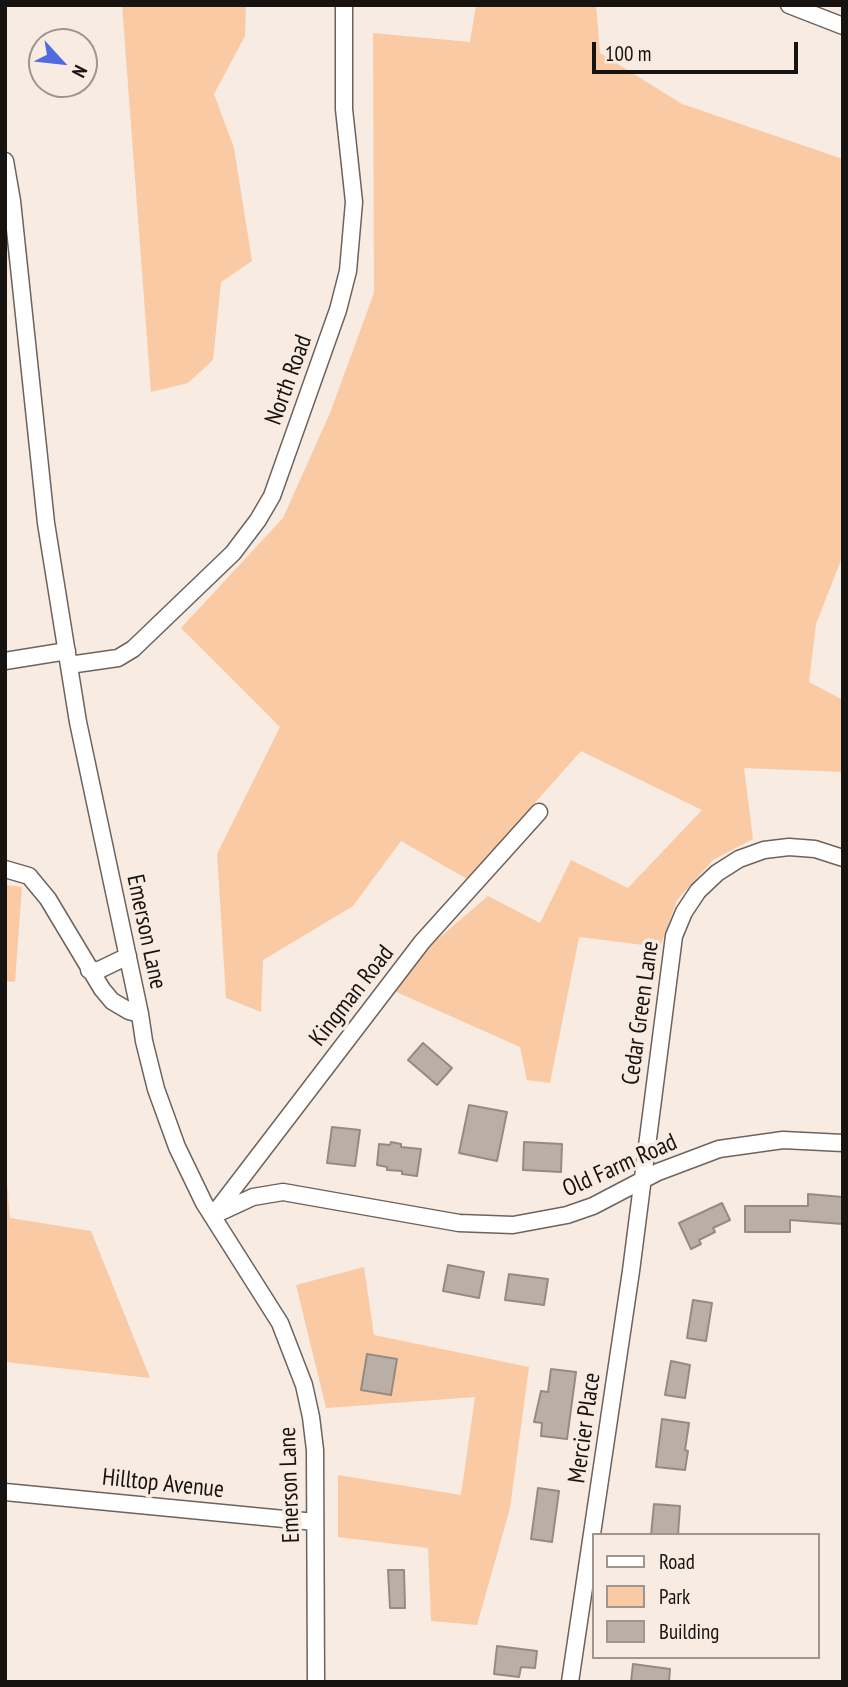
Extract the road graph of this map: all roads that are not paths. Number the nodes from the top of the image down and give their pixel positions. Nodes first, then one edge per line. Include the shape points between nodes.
1 (344, 5) edge
2 (789, 5) edge
3 (843, 26) edge
4 (5, 161) edge
5 (68, 658) junction
6 (5, 661) edge
7 (539, 812) dead end
8 (843, 858) edge
9 (5, 869) edge
10 (128, 956) junction
11 (89, 970) junction
12 (140, 1014) junction
13 (843, 1143) edge
14 (642, 1180) junction
15 (212, 1216) junction
16 (5, 1492) edge
17 (315, 1522) junction
18 (592, 1533) edge
19 (592, 1534) edge
20 (316, 1682) edge
21 (570, 1682) edge

1 - 5 street, North Road via 344,109 354,202 348,271 272,496 233,553 133,649 118,658
2 - 3 street
4 - 5 street, Emerson Lane via 46,523
5 - 6 street, North Road
5 - 10 street, Emerson Lane
7 - 15 street, Kingman Road via 422,942
8 - 14 street, Cedar Green Lane via 802,847 764,850 717,873 691,901 678,924 670,958
9 - 11 street via 29,876 48,899
10 - 11 street
10 - 12 street, Emerson Lane
11 - 12 street via 112,1001
12 - 15 street, Emerson Lane via 160,1101
13 - 14 street, Old Farm Road via 750,1143 688,1159
14 - 15 street, Old Farm Road via 593,1206 513,1225 459,1223 283,1192 253,1197
14 - 18 street, Mercier Place
15 - 17 street, Emerson Lane via 267,1300 294,1353 311,1417
16 - 17 street, Hilltop Avenue
17 - 20 street, Emerson Lane
19 - 21 street, Mercier Place

